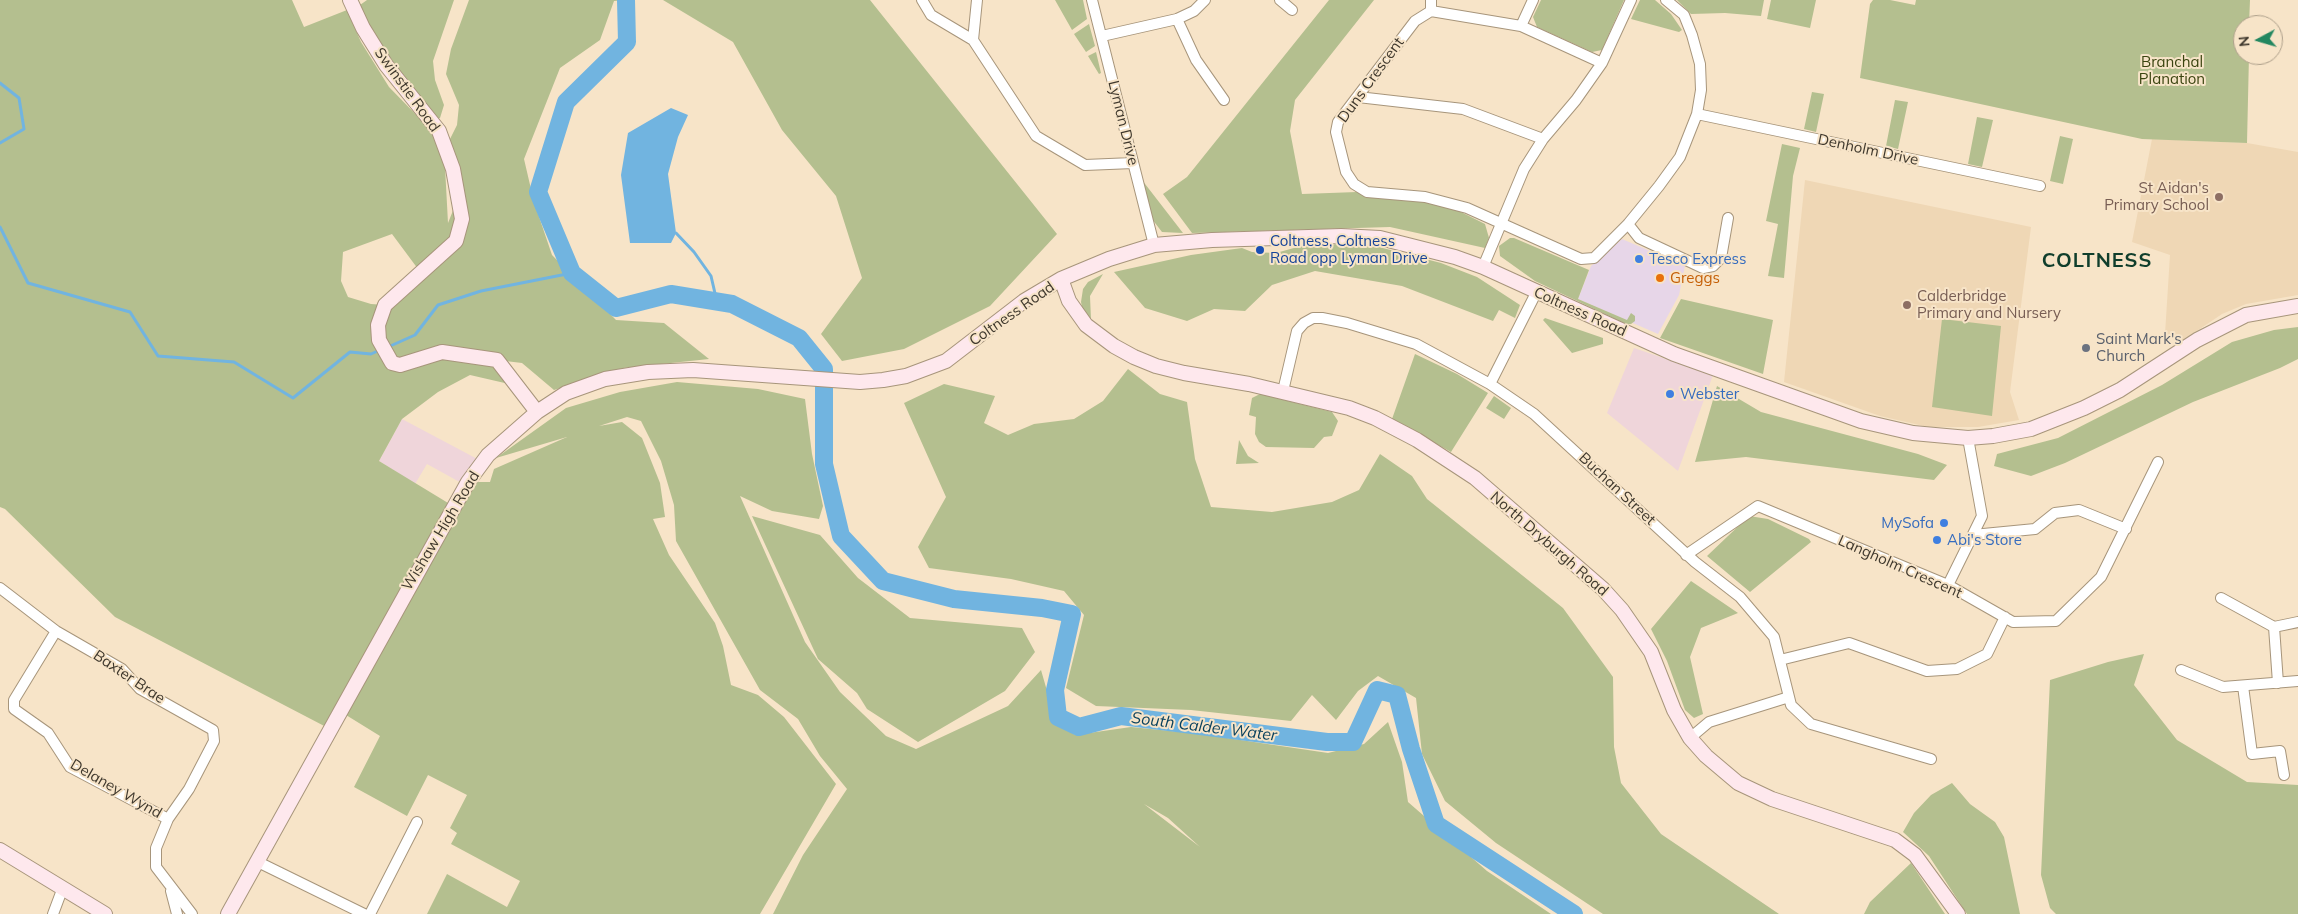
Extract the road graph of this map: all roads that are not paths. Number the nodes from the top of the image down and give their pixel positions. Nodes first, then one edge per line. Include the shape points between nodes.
1 (350, 0) edge
2 (922, 0) edge
3 (977, 0) edge
4 (1092, 0) edge
5 (1205, 0) edge
6 (1280, 0) edge
7 (1431, 0) edge
8 (1533, 0) edge
9 (1631, 0) edge
10 (1666, 0) edge
11 (1292, 10) dead end
12 (1431, 11) junction
13 (1177, 19) junction
14 (1521, 26) junction
15 (1102, 36) junction
16 (973, 40) junction
17 (1602, 63) junction
18 (1358, 97) junction
19 (1224, 100) dead end
20 (1697, 114) junction
21 (1543, 139) junction
22 (1133, 163) junction
23 (2040, 186) dead end
24 (1728, 218) dead end
25 (1628, 224) junction
26 (1500, 225) junction
27 (1154, 245) junction
28 (1483, 267) junction
29 (1061, 279) junction
30 (1536, 293) junction
31 (2298, 306) edge
32 (812, 379) joint
33 (1490, 384) junction
34 (1283, 391) junction
35 (537, 412) junction
36 (1968, 438) junction
37 (2158, 462) dead end
38 (2126, 529) junction
39 (1973, 535) junction
40 (1686, 555) junction
41 (1948, 585) junction
42 (0, 588) edge
43 (2221, 598) dead end
44 (2005, 617) junction
45 (2298, 622) edge
46 (2274, 627) junction
47 (56, 631) junction
48 (1780, 660) junction
49 (2182, 670) dead end
50 (2298, 681) edge
51 (2278, 683) junction
52 (2243, 686) junction
53 (1789, 697) junction
54 (1690, 738) junction
55 (1931, 759) dead end
56 (2284, 775) dead end
57 (168, 819) junction
58 (417, 822) dead end
59 (0, 850) edge
60 (258, 862) junction
61 (170, 887) junction
62 (62, 890) junction
63 (53, 914) edge
64 (105, 914) edge
65 (177, 914) edge
66 (192, 914) edge
67 (228, 914) edge
68 (364, 914) edge
69 (370, 914) edge
70 (1958, 914) edge

1 - 35 street, Swinstie Road via 386,65 439,131 453,169 462,219 456,241 385,305 378,325 383,349 392,363 400,365 442,352 497,360
2 - 16 street via 931,14
3 - 16 street
4 - 15 street, Lyman Drive
5 - 13 street via 1194,11
6 - 11 street
7 - 12 street
8 - 14 street
9 - 17 street
10 - 20 street via 1684,15 1692,34 1700,64 1701,90
12 - 14 street
12 - 18 street, Duns Crescent via 1415,21
13 - 15 street
13 - 19 street via 1196,60
14 - 17 street
15 - 22 street, Lyman Drive
16 - 22 street via 1036,136 1085,165
17 - 21 street
18 - 21 street via 1463,108
18 - 26 street, Duns Crescent via 1338,122 1336,132 1346,172 1354,184 1367,192 1433,199 1467,208
20 - 23 street, Denholm Drive
20 - 25 street via 1680,156
21 - 26 street via 1524,169
22 - 27 street, Lyman Drive
24 - 25 street via 1721,258 1713,266 1704,268 1640,238
25 - 26 street via 1594,258 1581,259
26 - 28 street
27 - 28 street, Coltness Road via 1341,236 1380,238
27 - 29 street, Coltness Road via 1109,258
28 - 30 street, Coltness Road
29 - 32 street, Coltness Road via 1024,301 946,361 906,376 860,382
29 - 34 street, North Dryburgh Road via 1069,301 1086,325 1134,357 1184,373
30 - 33 street
30 - 36 street, Coltness Road via 1674,354 1862,421 1913,434
31 - 36 street, Coltness Road via 2246,315 2197,340 2120,390 2084,408 2031,429
32 - 35 street, Wishaw High Road via 712,370 648,372 604,379 566,393
33 - 34 street, Buchan Street via 1416,344 1347,322 1313,318 1297,331
33 - 40 street, Buchan Street via 1534,414
34 - 54 street, North Dryburgh Road via 1375,418 1417,440 1475,478 1603,589 1622,610 1651,652 1674,710
35 - 60 street, Wishaw High Road via 488,455 468,482
36 - 39 street via 1982,516
37 - 38 street, Langholm Crescent
38 - 39 street via 2078,510 2055,513 2035,529
38 - 44 street, Langholm Crescent via 2101,577 2056,621 2013,622
39 - 41 street
40 - 41 street, Langholm Crescent via 1758,506
40 - 48 street, Buchan Street via 1743,601 1774,637
41 - 44 street, Langholm Crescent
42 - 47 street, Baxter Brae
43 - 46 street
44 - 48 street via 1987,654 1957,669 1927,671 1850,643
45 - 46 street
46 - 51 street
47 - 57 street, Delaney Wynd via 13,704 16,712 48,734 70,766
47 - 57 street, Baxter Brae via 122,670 140,689 213,730 214,741 189,789
48 - 53 street, Buchan Street
49 - 52 street via 2223,687
50 - 51 street
51 - 52 street
52 - 56 street via 2252,754 2280,751
53 - 54 street via 1709,722
53 - 55 street, Buchan Street via 1791,705 1810,724
54 - 70 street, North Dryburgh Road via 1738,783 1772,799 1900,843 1915,855
57 - 61 street, Baxter Brae via 158,838 155,858 156,867
58 - 69 street
59 - 62 street
60 - 67 street, Wishaw High Road
60 - 68 street
61 - 65 street, Baxter Brae
61 - 66 street, Baxter Brae
62 - 63 street
62 - 64 street

